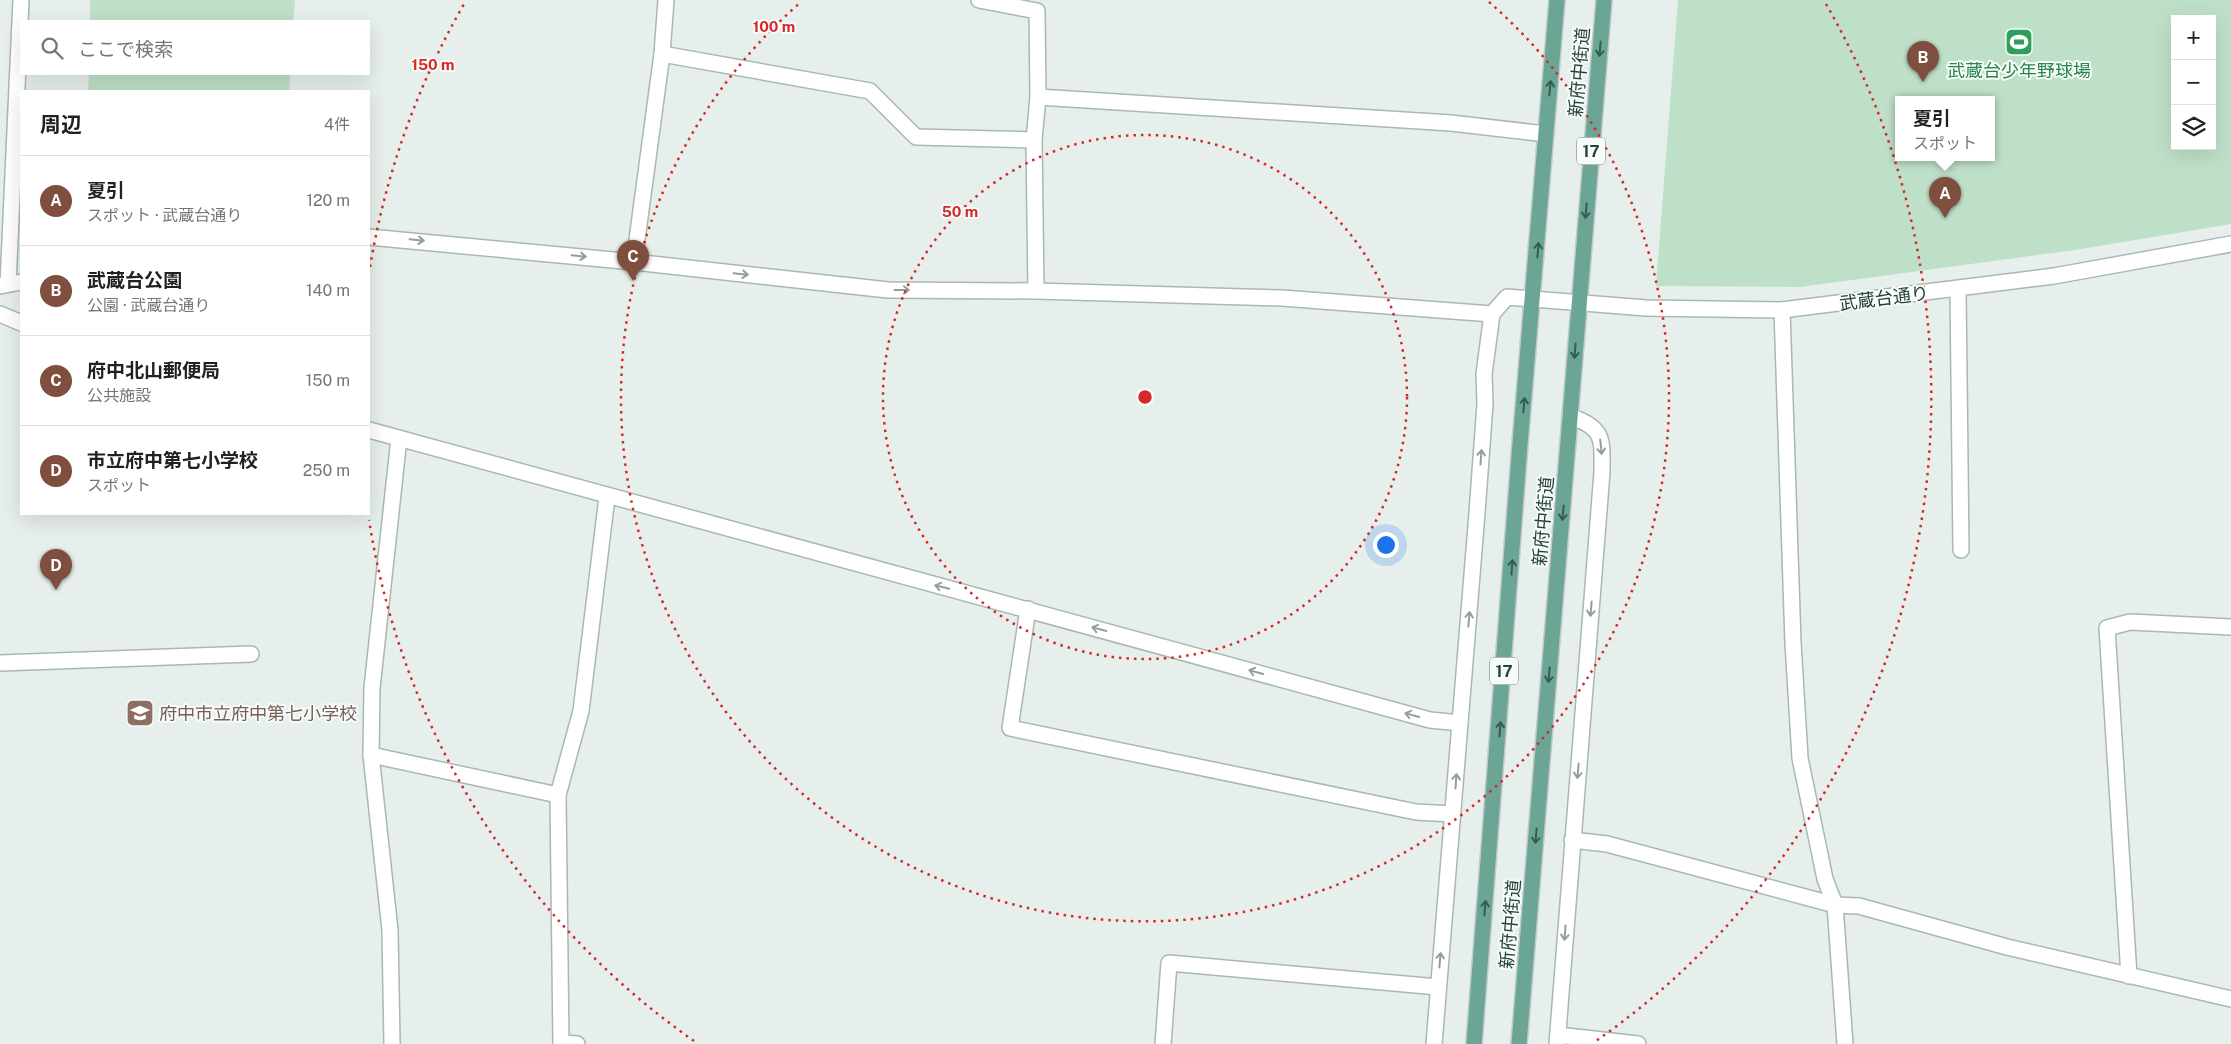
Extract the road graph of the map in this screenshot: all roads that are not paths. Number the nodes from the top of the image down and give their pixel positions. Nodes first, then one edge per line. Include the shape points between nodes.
1 (21, 0) edge
2 (666, 0) edge
3 (979, 0) edge
4 (1557, 0) edge
5 (1604, 0) edge
6 (20, 20) edge
7 (20, 26) edge
8 (662, 54) junction
9 (1038, 97) junction
10 (1546, 134) junction
11 (1034, 140) junction
12 (370, 237) edge
13 (2231, 244) edge
14 (634, 262) junction
15 (10, 284) edge
16 (1958, 289) junction
17 (1036, 291) junction
18 (1534, 298) junction
19 (1579, 302) junction
20 (1782, 310) junction
21 (0, 314) edge
22 (1492, 314) junction
23 (20, 323) edge
24 (1570, 416) junction
25 (370, 430) edge
26 (399, 438) junction
27 (607, 497) junction
28 (1961, 550) dead end
29 (1028, 609) junction
30 (2231, 627) edge
31 (251, 654) dead end
32 (0, 663) edge
33 (1460, 723) junction
34 (371, 754) junction
35 (558, 795) junction
36 (1453, 814) junction
37 (1572, 840) junction
38 (1835, 905) junction
39 (2129, 976) junction
40 (1438, 987) junction
41 (2231, 999) edge
42 (1557, 1039) edge
43 (392, 1044) edge
44 (561, 1044) edge
45 (577, 1044) edge
46 (1163, 1044) edge
47 (1434, 1044) edge
48 (1474, 1044) edge
49 (1520, 1044) edge
50 (1638, 1044) edge
51 (1845, 1044) edge

1 - 6 street
2 - 8 street
3 - 9 street via 1037,11
10 -> 4 main road, 新府中街道 / 17
5 -> 19 main road, 新府中街道 / 17
7 - 15 street
8 - 11 street via 870,91 916,137
8 - 14 street
9 - 10 street via 1451,123
9 - 11 street
18 -> 10 main road, 新府中街道 / 17
11 - 17 street
12 -> 14 street
13 - 16 street, 武蔵台通り via 2054,276
14 -> 17 street via 888,290
16 - 20 street, 武蔵台通り
16 - 28 street
17 - 22 street via 1282,298
18 - 19 street, 武蔵台通り
18 - 22 street, 武蔵台通り via 1507,297
48 -> 18 main road, 新府中街道 / 17
19 - 20 street, 武蔵台通り via 1646,308
19 -> 24 main road, 新府中街道 / 17
20 - 38 street via 1800,758 1825,879
21 - 23 street
33 -> 22 street via 1484,414 1484,374
24 -> 37 street via 1591,424 1599,434 1602,447 1602,482
24 -> 49 main road, 新府中街道 / 17
25 - 26 street
26 - 27 street
26 - 34 street via 372,688
29 -> 27 street
27 - 35 street via 580,712
33 -> 29 street via 1430,720
29 - 36 street via 1010,728 1416,812
30 - 39 street via 2130,622 2107,628
31 - 32 street
36 -> 33 street
34 - 35 street
34 - 43 street via 390,930
35 - 44 street
40 -> 36 street
37 - 38 street via 1606,844
37 -> 42 street
38 - 39 street via 1859,906
38 - 51 street
39 - 41 street
40 - 46 street via 1169,963
40 - 47 street
42 - 50 street
44 - 45 street

